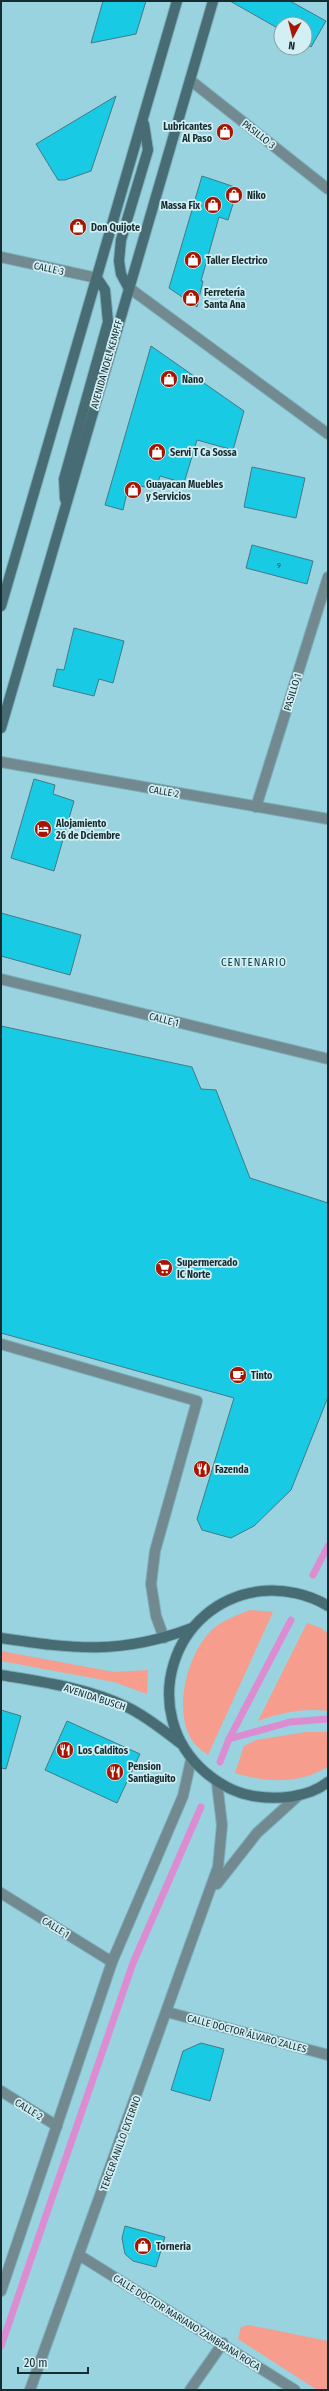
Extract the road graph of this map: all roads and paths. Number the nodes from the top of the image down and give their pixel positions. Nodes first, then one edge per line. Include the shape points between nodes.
1 (177, 1) edge
2 (214, 1) edge
3 (190, 80) junction
4 (144, 120) junction
5 (328, 189) edge
6 (1, 257) edge
7 (97, 278) junction
8 (128, 287) junction
9 (328, 434) edge
10 (65, 509) junction
11 (328, 577) edge
12 (1, 606) edge
13 (1, 728) edge
14 (1, 762) edge
15 (256, 807) junction
16 (328, 820) edge
17 (1, 980) edge
18 (328, 1059) edge
19 (1, 1344) edge
20 (326, 1603) edge
21 (192, 1628) junction
22 (1, 1638) edge
23 (164, 1638) junction
24 (1, 1675) edge
25 (180, 1743) junction
26 (191, 1760) junction
27 (217, 1782) junction
28 (327, 1784) edge
29 (299, 1795) junction
30 (1, 1893) edge
31 (209, 1895) junction
32 (112, 1962) junction
33 (167, 2012) junction
34 (328, 2055) edge
35 (1, 2091) edge
36 (57, 2126) junction
37 (79, 2255) junction
38 (1, 2291) edge
39 (223, 2343) junction
40 (30, 2390) edge
41 (190, 2390) edge
42 (295, 2390) edge

1 - 4 main road
2 - 3 main road, AVENIDA NOEL KEMPFF
3 - 5 street, PASILLO 3
3 - 8 main road, AVENIDA NOEL KEMPFF
4 - 7 main road
4 - 8 main road via 148,150 122,240 119,261 121,274
6 - 7 street, CALLE 3
7 - 10 main road via 105,290 108,322 64,479
7 - 12 main road
8 - 9 street
8 - 10 main road, AVENIDA NOEL KEMPFF
10 - 13 main road, AVENIDA NOEL KEMPFF
11 - 15 street, PASILLO 1
14 - 15 street, CALLE 2
15 - 16 street, CALLE 2
17 - 18 street, CALLE 1
19 - 23 street via 197,1401 155,1551 151,1584 156,1616
20 - 21 main road via 288,1592 252,1592 211,1610
21 - 23 main road
21 - 25 main road via 176,1654 168,1684 170,1715
22 - 23 main road via 66,1648 118,1647
24 - 25 main road, AVENIDA BUSCH via 62,1686 111,1700 149,1720
25 - 26 main road
26 - 27 main road
26 - 32 street via 183,1796
27 - 29 main road via 243,1794 271,1799
27 - 31 street, TERCER ANILLO EXTERNO via 222,1825 218,1868
28 - 29 main road
29 - 31 street, TERCER ANILLO EXTERNO via 257,1832
30 - 32 street, CALLE 1
31 - 33 street, TERCER ANILLO EXTERNO
32 - 36 street
33 - 34 street, CALLE DOCTOR ÁLVARO ZALLES
33 - 37 street, TERCER ANILLO EXTERNO
35 - 36 street, CALLE 2
36 - 38 street
37 - 39 street, CALLE DOCTOR MARIANO ZAMBRANA ROCA
37 - 40 street, TERCER ANILLO EXTERNO
39 - 41 street
39 - 42 street, CALLE DOCTOR MARIANO ZAMBRANA ROCA

